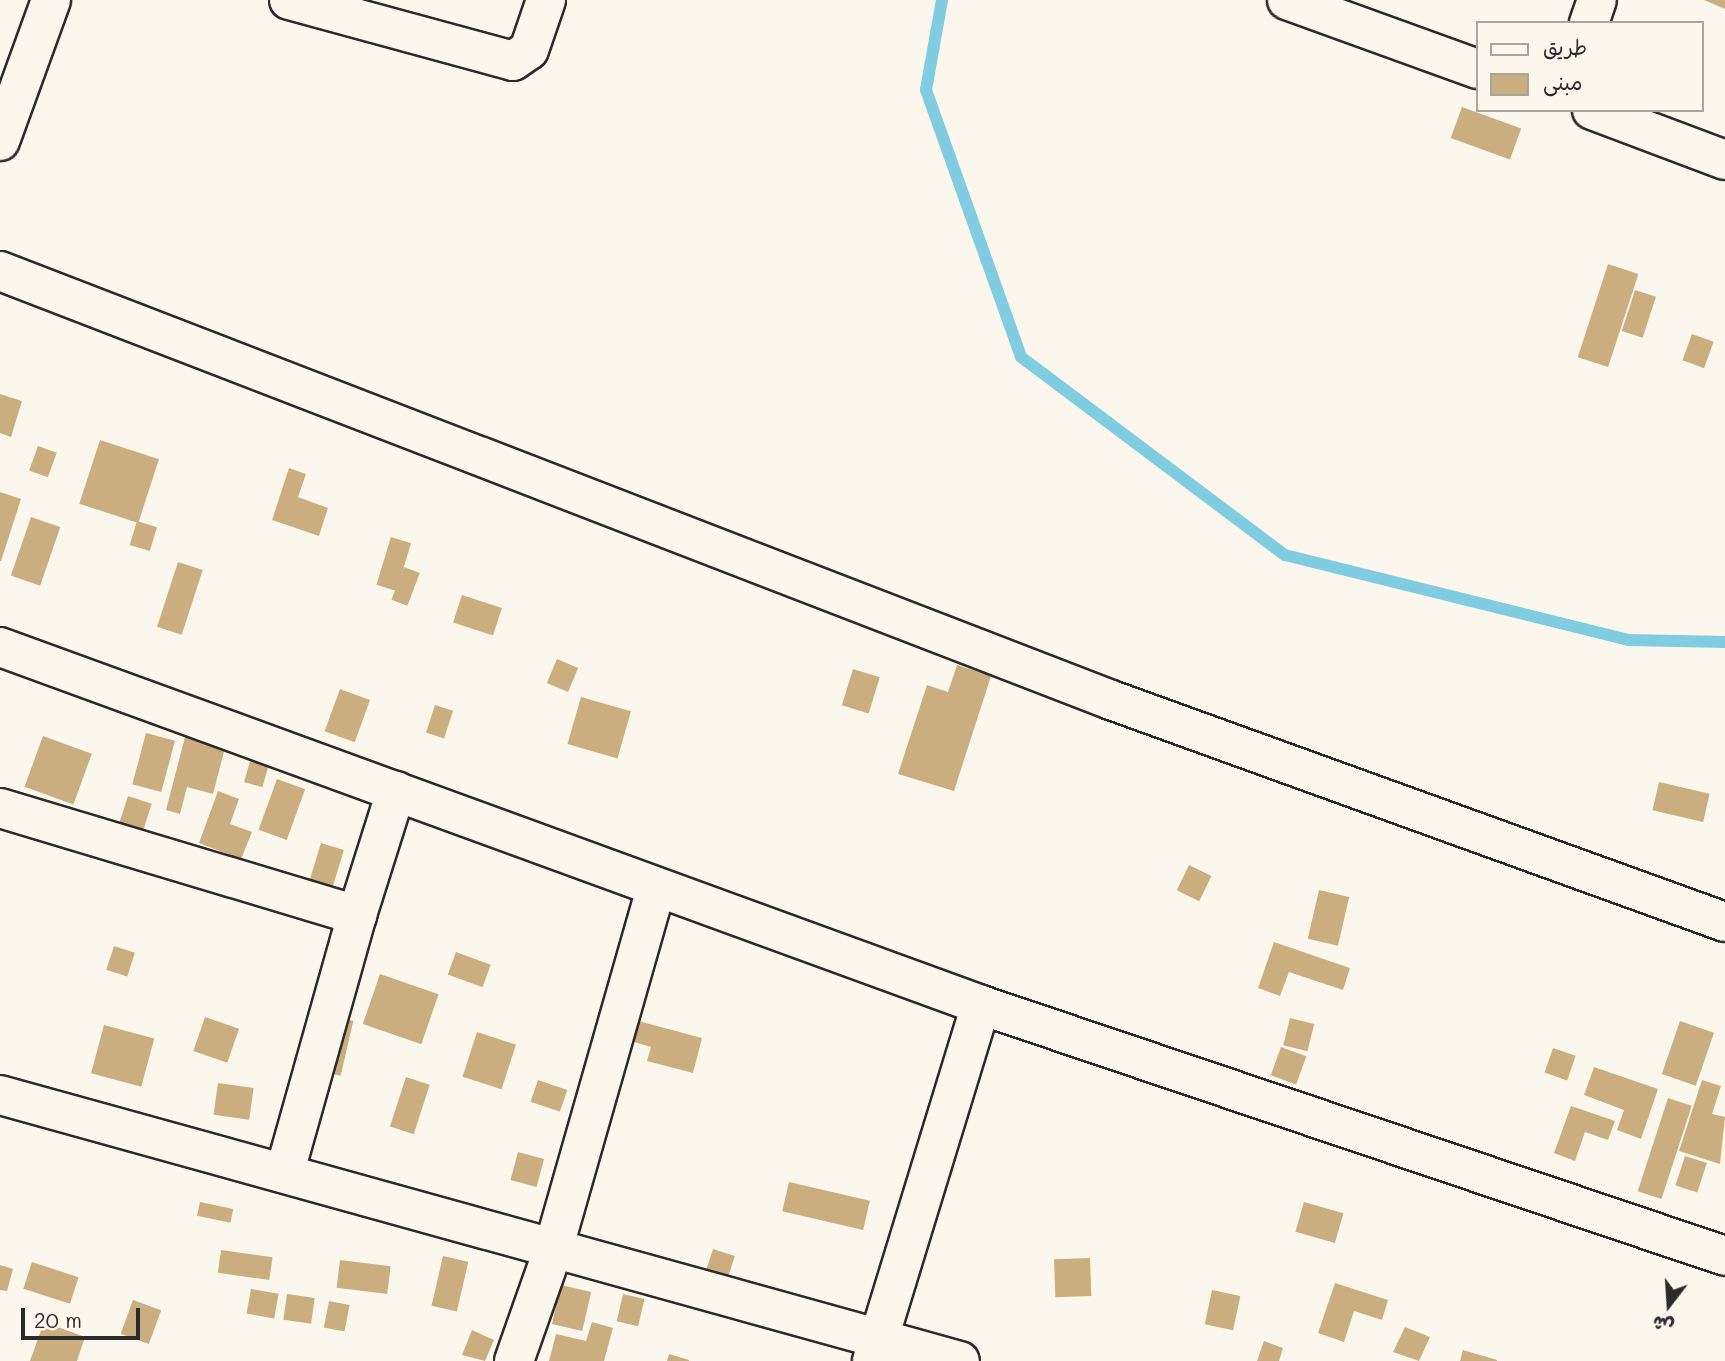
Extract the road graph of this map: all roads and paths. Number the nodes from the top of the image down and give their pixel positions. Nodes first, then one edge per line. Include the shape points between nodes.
1 (51, 0) edge
2 (289, 0) edge
3 (546, 0) edge
4 (1287, 0) edge
5 (1597, 0) edge
6 (1590, 21) edge
7 (1476, 68) edge
8 (1597, 112) edge
9 (0, 141) edge
10 (1725, 160) edge
11 (0, 271) edge
12 (0, 647) edge
13 (396, 791) junction
14 (0, 808) edge
15 (656, 888) junction
16 (357, 915) junction
17 (1725, 922) edge
18 (981, 1005) junction
19 (2, 1101) edge
20 (285, 1171) junction
21 (553, 1250) junction
22 (1725, 1256) edge
23 (875, 1350) edge
24 (514, 1361) edge
25 (960, 1361) edge

1 - 9 street
2 - 3 street via 513,61 528,50
4 - 7 street
5 - 6 street
8 - 10 street
11 - 17 street via 1111,700
12 - 13 street
13 - 15 street
13 - 16 street
14 - 16 street
15 - 18 street
15 - 21 street
16 - 20 street
18 - 22 street
18 - 23 street
19 - 20 street
20 - 21 street
21 - 23 street
21 - 24 street
23 - 25 street

